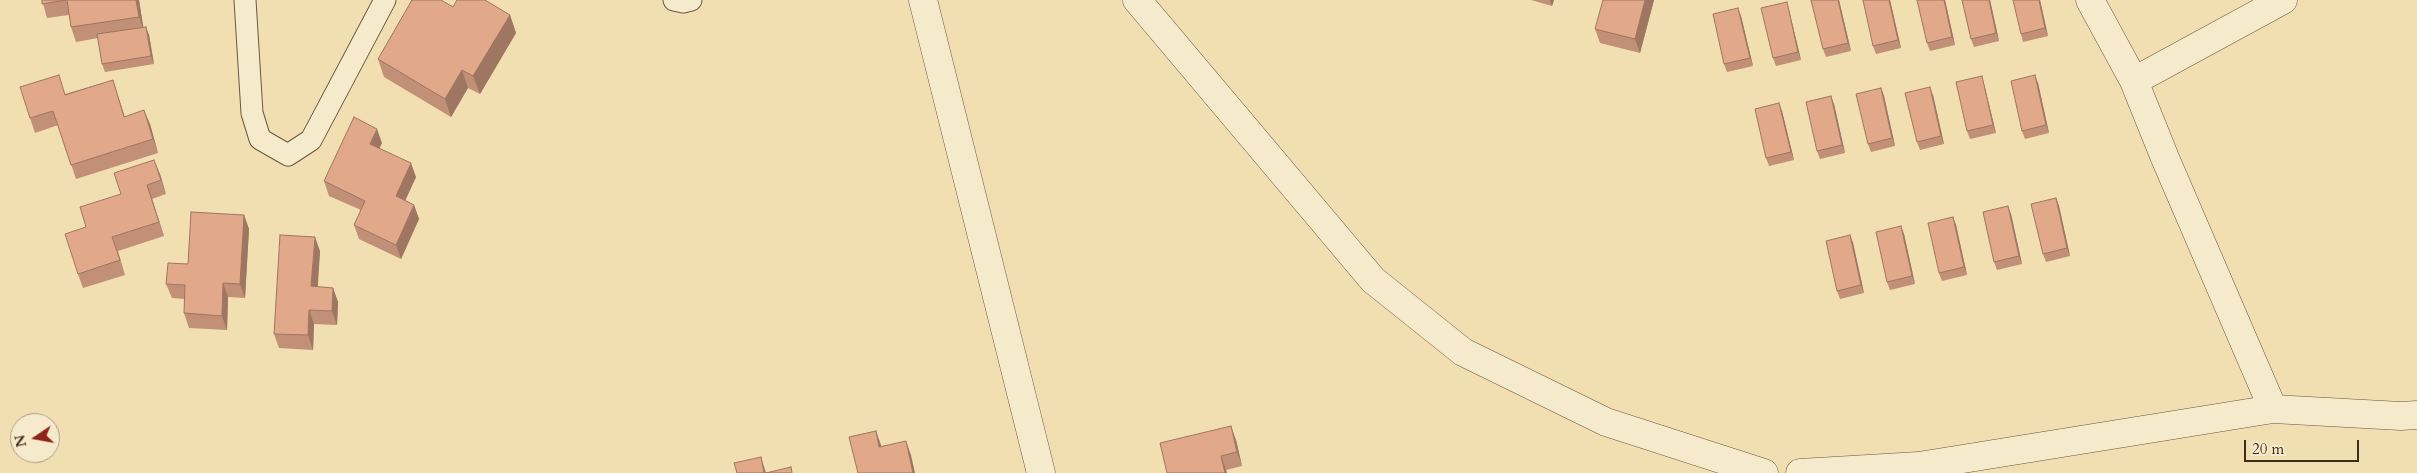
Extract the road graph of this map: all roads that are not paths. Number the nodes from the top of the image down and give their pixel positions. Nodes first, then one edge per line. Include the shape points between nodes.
1 (245, 0) edge
2 (385, 0) edge
3 (674, 0) edge
4 (691, 0) edge
5 (923, 0) edge
6 (1137, 0) edge
7 (2090, 0) edge
8 (2283, 0) edge
9 (2134, 81) junction
10 (2273, 409) junction
11 (2417, 415) edge
12 (1041, 473) edge
13 (1764, 473) edge
14 (1800, 473) edge

1 - 2 lane via 252,114 260,139 288,155 311,140
3 - 4 lane
5 - 12 street
6 - 13 street via 1373,280 1463,352 1606,422
7 - 9 street
8 - 9 street
9 - 10 street
10 - 11 street
10 - 14 street via 1919,466

